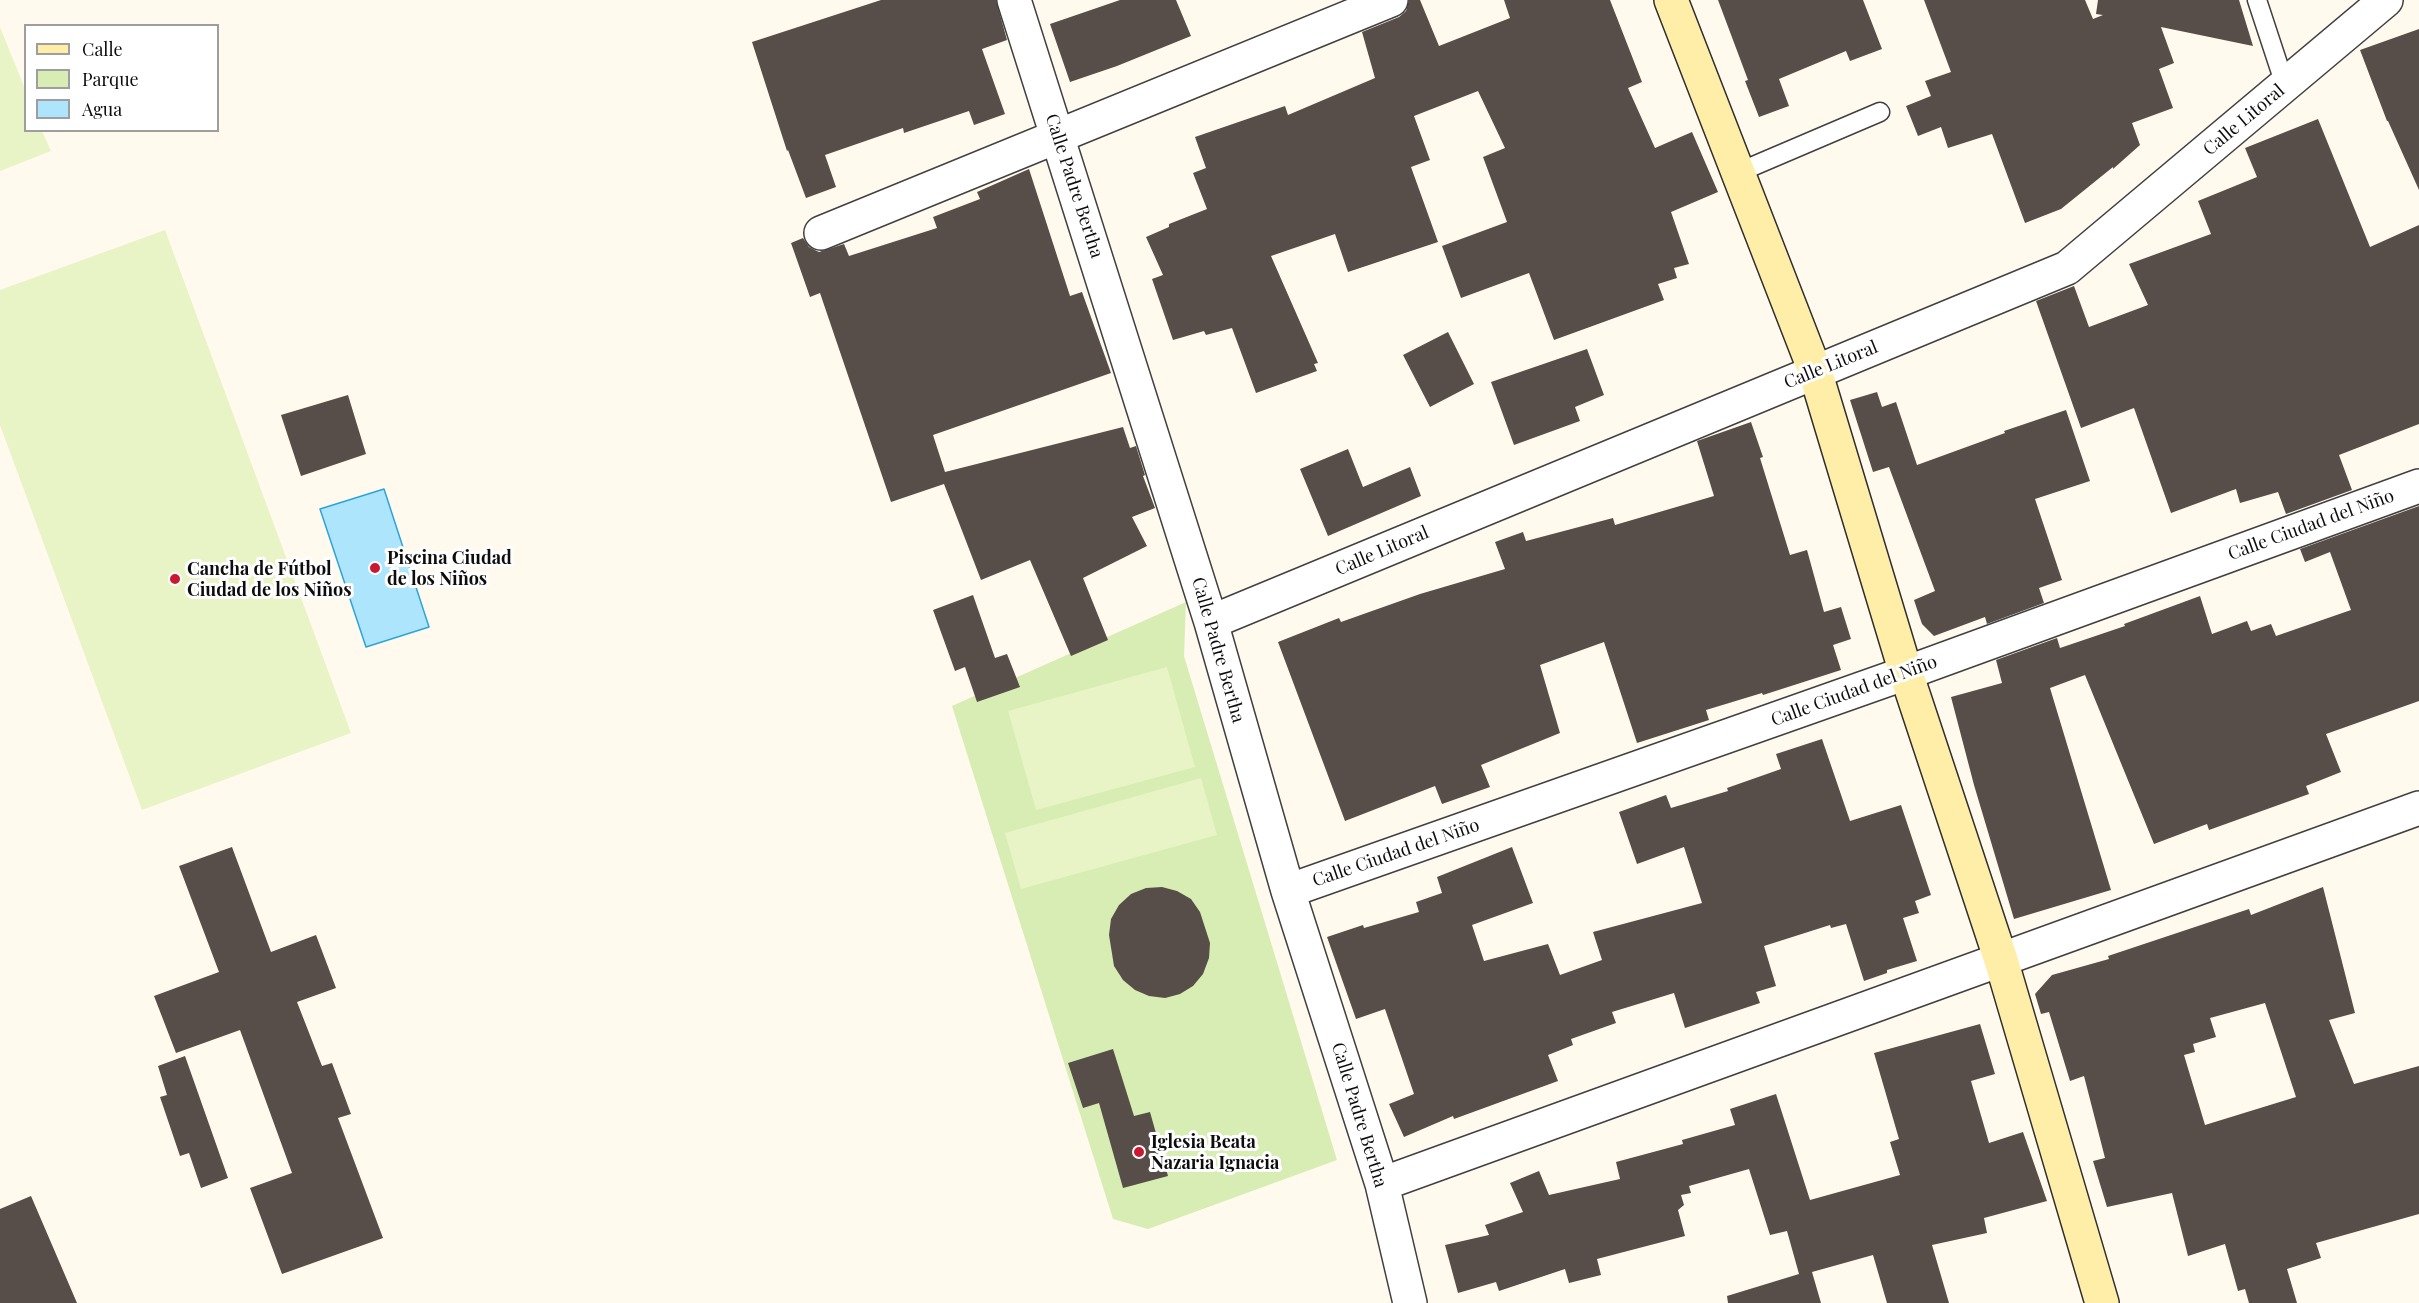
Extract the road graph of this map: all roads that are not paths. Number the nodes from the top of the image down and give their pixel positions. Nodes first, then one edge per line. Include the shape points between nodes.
1 (1014, 0) edge
2 (1391, 0) edge
3 (1671, 0) edge
4 (2257, 0) edge
5 (2386, 0) edge
6 (2285, 85) junction
7 (1880, 112) dead end
8 (1059, 135) junction
9 (1737, 172) junction
10 (821, 232) dead end
11 (1815, 371) junction
12 (2419, 486) edge
13 (1211, 622) junction
14 (1906, 673) junction
15 (2419, 808) edge
16 (1288, 891) junction
17 (2001, 960) junction
18 (1382, 1184) junction
19 (1410, 1303) edge
20 (2102, 1303) edge

1 - 8 street, Calle Padre Bertha
2 - 8 street
3 - 9 street
4 - 6 lane
5 - 6 street, Calle Litoral
6 - 11 street, Calle Litoral via 2067,268
7 - 9 lane
8 - 10 street
8 - 13 street, Calle Padre Bertha
9 - 11 street
11 - 13 street, Calle Litoral
11 - 14 street
12 - 14 street, Calle Ciudad del Niño
13 - 16 street, Calle Padre Bertha
14 - 16 street, Calle Ciudad del Niño
14 - 17 street
15 - 17 street
16 - 18 street, Calle Padre Bertha
17 - 18 street
17 - 20 street
18 - 19 street, Calle Padre Bertha

